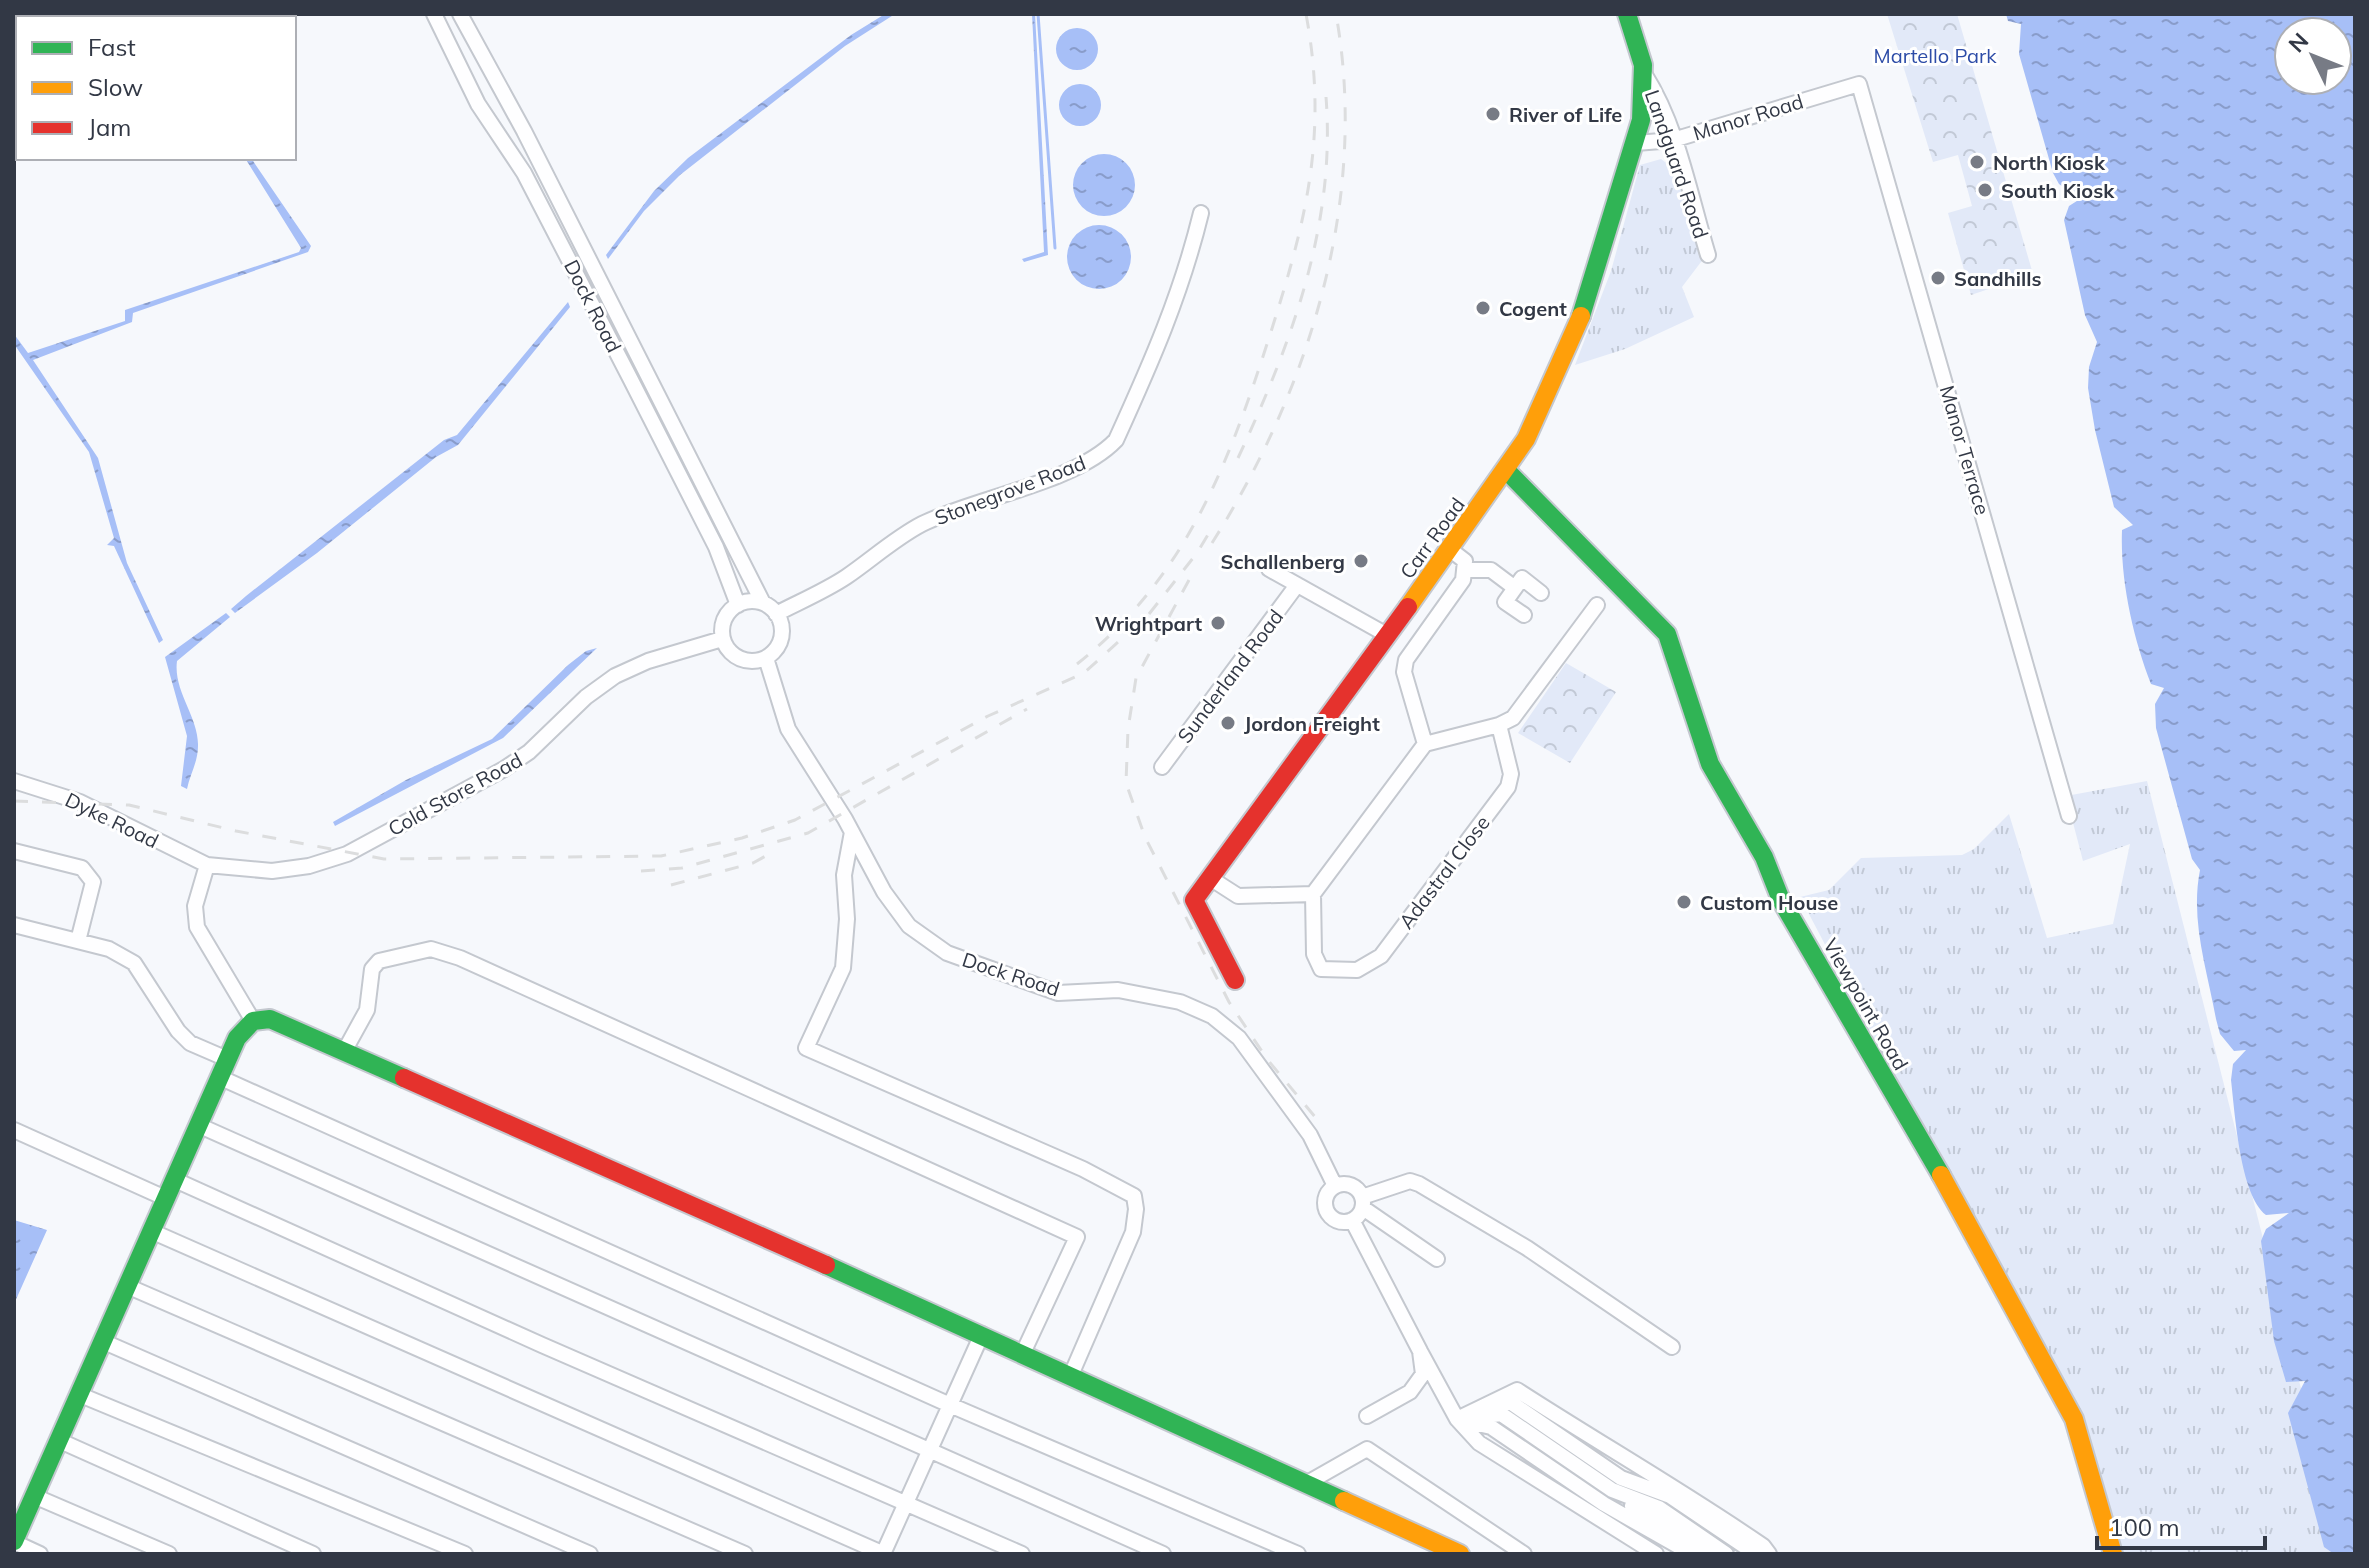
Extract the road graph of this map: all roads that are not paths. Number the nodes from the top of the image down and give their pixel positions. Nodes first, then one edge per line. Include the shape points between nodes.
1 (434, 14) edge
2 (460, 14) edge
3 (1627, 14) edge
4 (1644, 74) junction
5 (1859, 84) joint
6 (1673, 140) junction
7 (1636, 143) junction
8 (1201, 213) dead end
9 (1708, 255) dead end
10 (1507, 471) junction
11 (1452, 551) junction
12 (1269, 569) dead end
13 (1466, 570) junction
14 (1297, 585) junction
15 (1515, 588) junction
16 (1541, 593) dead end
17 (763, 603) junction
18 (738, 605) junction
19 (1597, 605) dead end
20 (776, 614) junction
21 (1524, 615) dead end
22 (1387, 635) junction
23 (722, 639) junction
24 (766, 658) junction
25 (1499, 725) junction
26 (1425, 744) junction
27 (1162, 767) dead end
28 (14, 781) edge
29 (2069, 816) dead end
30 (852, 832) junction
31 (14, 851) edge
32 (207, 865) junction
33 (1210, 878) junction
34 (1313, 894) junction
35 (14, 925) edge
36 (78, 941) junction
37 (1235, 980) dead end
38 (253, 1021) junction
39 (345, 1050) junction
40 (227, 1059) junction
41 (219, 1077) junction
42 (198, 1125) junction
43 (14, 1130) edge
44 (173, 1179) junction
45 (1335, 1186) junction
46 (165, 1198) junction
47 (1362, 1202) junction
48 (1352, 1220) junction
49 (151, 1231) junction
50 (1437, 1259) dead end
51 (127, 1286) junction
52 (982, 1334) junction
53 (102, 1341) junction
54 (1672, 1347) dead end
55 (1420, 1351) junction
56 (1023, 1353) junction
57 (1071, 1375) junction
58 (78, 1394) junction
59 (950, 1405) junction
60 (1367, 1416) dead end
61 (1457, 1419) junction
62 (58, 1440) junction
63 (929, 1451) junction
64 (1309, 1482) junction
65 (34, 1496) junction
66 (906, 1503) junction
67 (14, 1541) edge
68 (40, 1554) edge
69 (169, 1554) edge
70 (313, 1554) edge
71 (465, 1554) edge
72 (590, 1554) edge
73 (745, 1554) edge
74 (883, 1554) edge
75 (1022, 1554) edge
76 (1163, 1554) edge
77 (1298, 1554) edge
78 (1460, 1554) edge
79 (1524, 1554) edge
80 (1656, 1554) edge
81 (1692, 1554) edge
82 (1709, 1554) edge
83 (1726, 1554) edge
84 (1756, 1554) edge
85 (1769, 1554) edge
86 (2113, 1554) edge

1 - 18 street, Dock Road via 478,104 524,173 654,425 716,547
2 - 17 street, Dock Road
3 - 4 street
4 - 6 street, Landguard Road
4 - 7 street, Carr Road
5 - 6 street, Manor Road
5 - 29 street, Manor Terrace
6 - 7 street, Manor Road
6 - 9 street, Landguard Road
7 - 10 street, Carr Road via 1572,343 1530,436
8 - 20 street, Stonegrove Road via 1164,335 1116,440 1103,453 1081,466 917,526 843,579
10 - 11 street, Carr Road
10 - 86 street, Viewpoint Road via 1667,634 1718,779 1764,857 1781,900 2063,1395
11 - 13 street via 1465,561
11 - 22 street, Carr Road
12 - 14 street
13 - 15 street via 1491,570
13 - 26 street via 1406,660 1404,672
14 - 22 street
14 - 27 street, Sunderland Road
15 - 16 street via 1522,578
15 - 21 street via 1505,602
17 - 18 street
17 - 20 street
18 - 23 street via 724,619
19 - 25 street via 1513,718
20 - 24 street via 781,637
22 - 33 street, Carr Road
23 - 24 street via 733,655 746,661
23 - 32 street, Cold Store Road via 615,676 504,769 347,854 272,871
24 - 30 street, Dock Road via 788,729
25 - 26 street
25 - 34 street, Adastral Close via 1511,774 1508,787 1381,956 1357,970 1321,969 1314,954
26 - 34 street
28 - 32 street, Dyke Road via 80,802
30 - 45 street, Dock Road via 909,926 947,953 1058,993 1118,990 1180,1002 1212,1016 1239,1038 1284,1099 1310,1135
30 - 57 street via 844,875 843,968 806,1048 1134,1196 1133,1232
31 - 36 street via 82,868 93,882
32 - 38 street via 195,906 197,927
33 - 34 street via 1238,896
33 - 37 street, Carr Road via 1194,900
35 - 36 street
36 - 40 street via 134,963 178,1031 190,1043
38 - 39 street via 288,1024
38 - 40 street
39 - 52 street
39 - 56 street via 367,1010 372,969 379,961 431,949 460,958 1077,1237
40 - 41 street
41 - 42 street
41 - 59 street
42 - 44 street
42 - 63 street
43 - 46 street
44 - 46 street
44 - 66 street
45 - 47 street via 1349,1184
45 - 48 street via 1326,1196 1325,1209 1333,1220
46 - 49 street
47 - 48 street
47 - 50 street
47 - 54 street via 1410,1181 1419,1184 1527,1248
48 - 55 street
49 - 51 street
49 - 74 street
51 - 53 street
51 - 73 street
52 - 56 street
52 - 59 street
53 - 58 street
53 - 72 street
55 - 60 street via 1423,1374 1418,1385
55 - 61 street
56 - 57 street
57 - 64 street
58 - 62 street
58 - 71 street
59 - 63 street
59 - 77 street
61 - 80 street via 1479,1443
61 - 81 street via 1491,1427 1604,1504
61 - 82 street via 1496,1419
61 - 83 street via 1501,1414 1612,1490 1659,1508
61 - 84 street via 1510,1402 1621,1478 1670,1496
61 - 85 street via 1517,1390 1679,1488
62 - 65 street
62 - 70 street
63 - 66 street
63 - 76 street
64 - 78 street
64 - 79 street via 1367,1449
65 - 67 street
65 - 69 street
66 - 74 street
66 - 75 street
67 - 68 street

